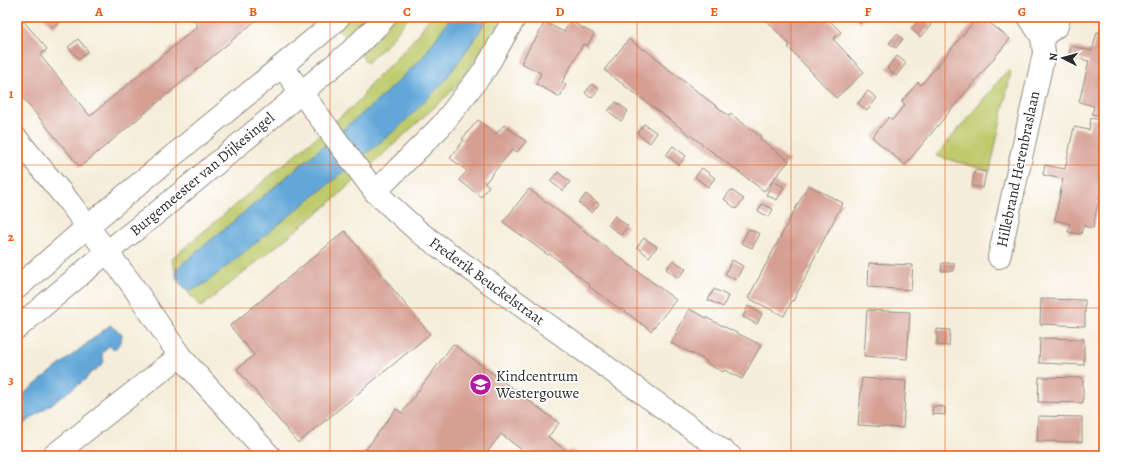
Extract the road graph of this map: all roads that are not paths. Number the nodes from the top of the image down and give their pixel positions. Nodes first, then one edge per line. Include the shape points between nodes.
1 (339, 17) edge
2 (385, 17) edge
3 (516, 17) edge
4 (1029, 17) edge
5 (1059, 17) edge
6 (1042, 37) junction
7 (282, 66) junction
8 (301, 92) junction
9 (17, 139) edge
10 (375, 192) junction
11 (88, 226) junction
12 (108, 252) junction
13 (999, 257) dead end
14 (17, 288) edge
15 (17, 328) edge
16 (180, 356) junction
17 (53, 456) edge
18 (270, 456) edge
19 (730, 456) edge

1 - 7 street
2 - 8 street, Burgemeester van Dijkesingel via 351,51
3 - 10 street via 486,68 442,125
4 - 6 street
5 - 6 street via 1057,26
6 - 13 street, Hillebrand Herenbraslaan via 1044,53
7 - 8 street, Frederik Beuckelstraat
7 - 11 street
8 - 10 street, Frederik Beuckelstraat
8 - 12 street, Burgemeester van Dijkesingel
9 - 11 street
10 - 19 street, Frederik Beuckelstraat via 419,232
11 - 12 street
11 - 14 street
12 - 15 street, Burgemeester van Dijkesingel
12 - 16 street
16 - 17 street
16 - 18 street

